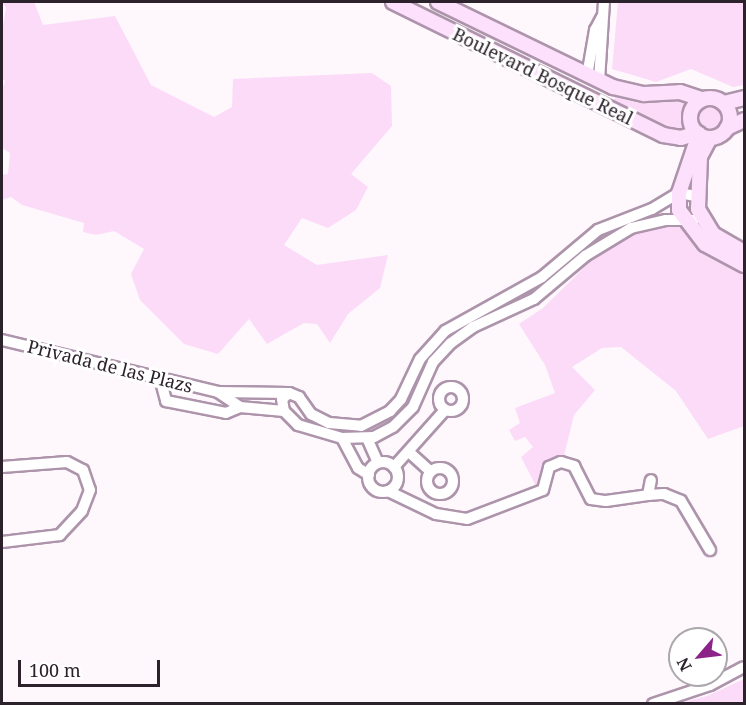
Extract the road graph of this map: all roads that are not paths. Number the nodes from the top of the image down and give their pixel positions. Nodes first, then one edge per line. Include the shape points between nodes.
1 (393, 2) edge
2 (436, 2) edge
3 (604, 2) edge
4 (427, 19) junction
5 (593, 79) junction
6 (744, 98) edge
7 (702, 99) junction
8 (724, 103) junction
9 (744, 120) edge
10 (728, 128) junction
11 (702, 135) junction
12 (679, 193) junction
13 (696, 196) junction
14 (700, 214) junction
15 (686, 223) junction
16 (744, 252) edge
17 (744, 266) edge
18 (2, 340) edge
19 (160, 378) junction
20 (238, 390) junction
21 (218, 392) junction
22 (289, 393) junction
23 (240, 408) junction
24 (445, 410) dead end
25 (284, 411) junction
26 (342, 438) junction
27 (367, 438) junction
28 (410, 453) junction
29 (378, 463) junction
30 (2, 467) edge
31 (394, 467) junction
32 (431, 472) dead end
33 (369, 475) junction
34 (398, 480) junction
35 (651, 480) dead end
36 (388, 491) junction
37 (648, 495) junction
38 (411, 504) junction
39 (2, 543) edge
40 (710, 550) dead end
41 (744, 667) edge
42 (653, 704) edge

1 - 4 street, Boulevard Bosque Real
2 - 4 street
2 - 5 street, Boulevard Bosque Real
3 - 5 street
4 - 11 street, Boulevard Bosque Real via 620,110 663,135
5 - 7 street, Boulevard Bosque Real via 630,93 680,92
6 - 8 street
7 - 8 street via 714,98
7 - 11 street via 693,106 690,117
8 - 10 street via 730,117
9 - 10 street
10 - 11 street
11 - 12 street
11 - 13 street
12 - 13 street
12 - 15 street via 679,210
12 - 22 street via 652,209 598,230 542,277 445,331 420,359 408,387 390,411 361,426 329,423 311,414 299,397
13 - 14 street
14 - 15 street
14 - 16 street via 713,234
15 - 17 street via 715,252
15 - 27 street via 666,220 631,228 585,256 534,299 473,327 434,362 413,407 393,427
18 - 19 street, Privada de las Plazs
19 - 21 street, Privada de las Plazs
19 - 23 street via 166,401 226,412
20 - 21 street, Privada de las Plazs
20 - 22 street, Privada de las Plazs
20 - 23 street
21 - 23 street, Privada de las Plazs
22 - 25 street via 282,399
23 - 25 street
24 - 28 street
25 - 26 street via 298,425
26 - 27 street
26 - 33 street via 358,468
27 - 29 street
28 - 31 street
28 - 32 street
29 - 31 street
29 - 33 street
30 - 39 street via 67,462 83,470 90,490 76,521 60,535
31 - 34 street
33 - 36 street via 372,487
34 - 36 street
34 - 38 street
35 - 37 street
36 - 38 street
37 - 38 street via 606,501 591,499 574,466 561,462 549,467 543,490 466,519
37 - 40 street via 664,494 681,501
41 - 42 street via 710,685

